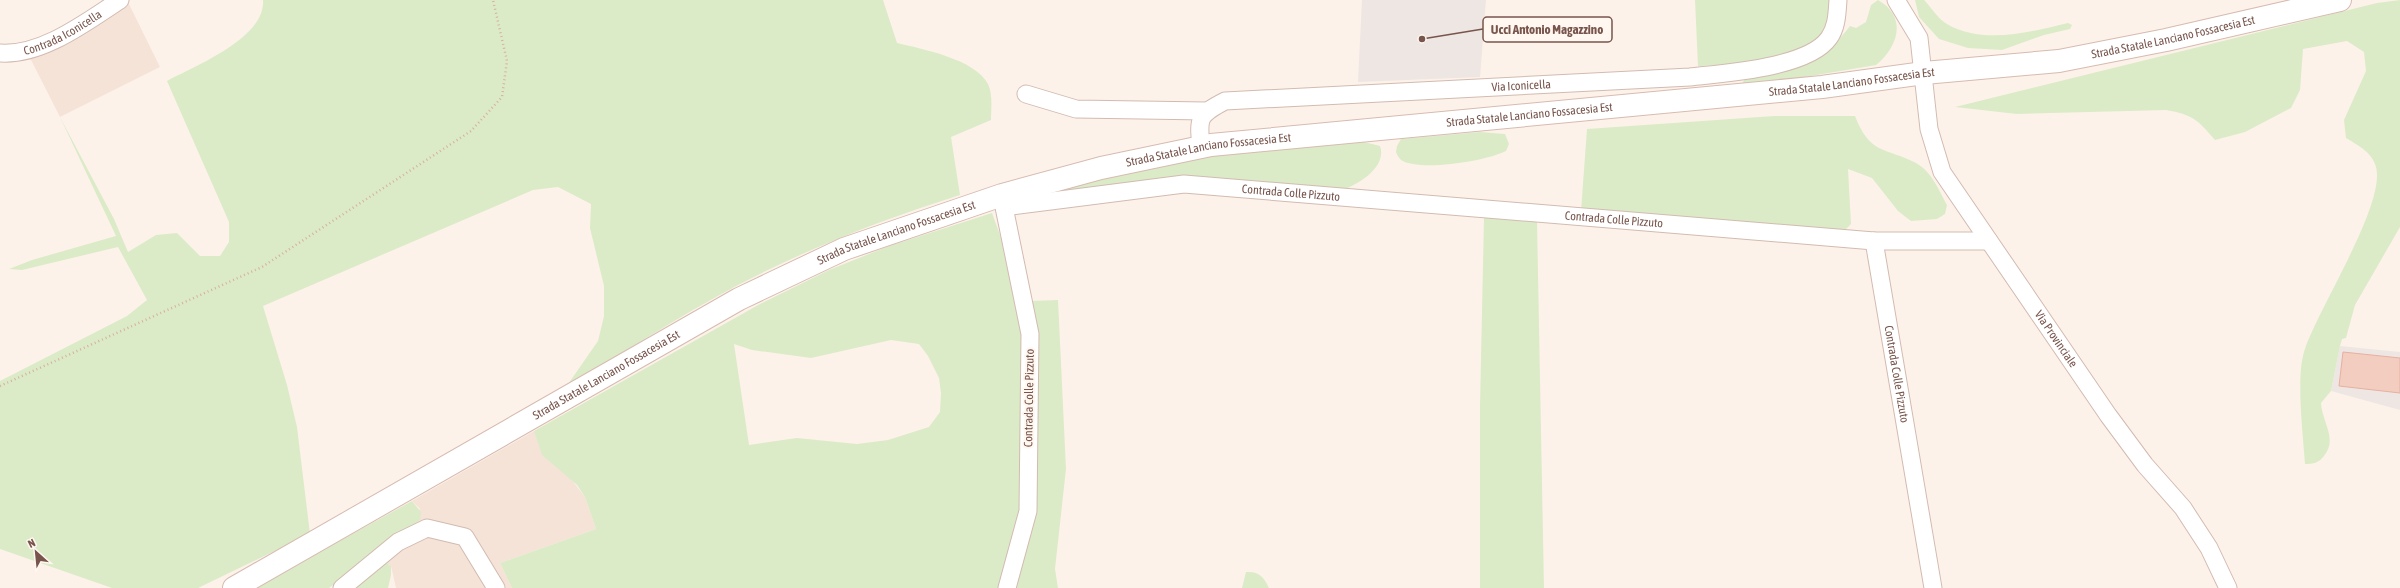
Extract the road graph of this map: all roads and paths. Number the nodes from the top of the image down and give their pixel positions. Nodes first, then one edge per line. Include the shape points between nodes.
1 (120, 0) edge
2 (493, 0) edge
3 (1838, 0) edge
4 (1896, 0) edge
5 (2340, 0) edge
6 (0, 53) edge
7 (1924, 72) junction
8 (1026, 94) dead end
9 (1206, 111) junction
10 (1201, 147) junction
11 (1003, 201) junction
12 (1874, 241) junction
13 (1989, 241) junction
14 (0, 386) edge
15 (234, 588) edge
16 (342, 588) edge
17 (496, 588) edge
18 (1007, 588) edge
19 (1933, 588) edge
20 (2228, 588) edge

1 - 6 street, Contrada Iconicella via 60,38 13,54
2 - 14 path via 507,62 502,97 471,132 262,267
3 - 9 street, Via Iconicella via 1836,25 1829,39 1816,50 1758,69 1666,79 1225,101
4 - 7 street, Via Provinciale via 1919,38
5 - 7 main road, Strada Statale Lanciano Fossacesia Est via 2275,16 2059,60
7 - 10 main road, Strada Statale Lanciano Fossacesia Est via 1822,87
7 - 13 street, Via Provinciale via 1929,129 1942,172
8 - 9 street via 1076,108
9 - 10 street via 1199,123
10 - 11 main road, Strada Statale Lanciano Fossacesia Est via 1101,168
11 - 12 street, Contrada Colle Pizzuto via 1184,184
11 - 15 main road, Strada Statale Lanciano Fossacesia Est via 920,221 844,249 739,299
11 - 18 street, Contrada Colle Pizzuto via 1030,334 1028,511
12 - 13 street
12 - 19 street, Contrada Colle Pizzuto
13 - 20 street, Via Provinciale via 2145,465 2183,508 2209,548
16 - 17 street via 398,542 427,528 465,537

